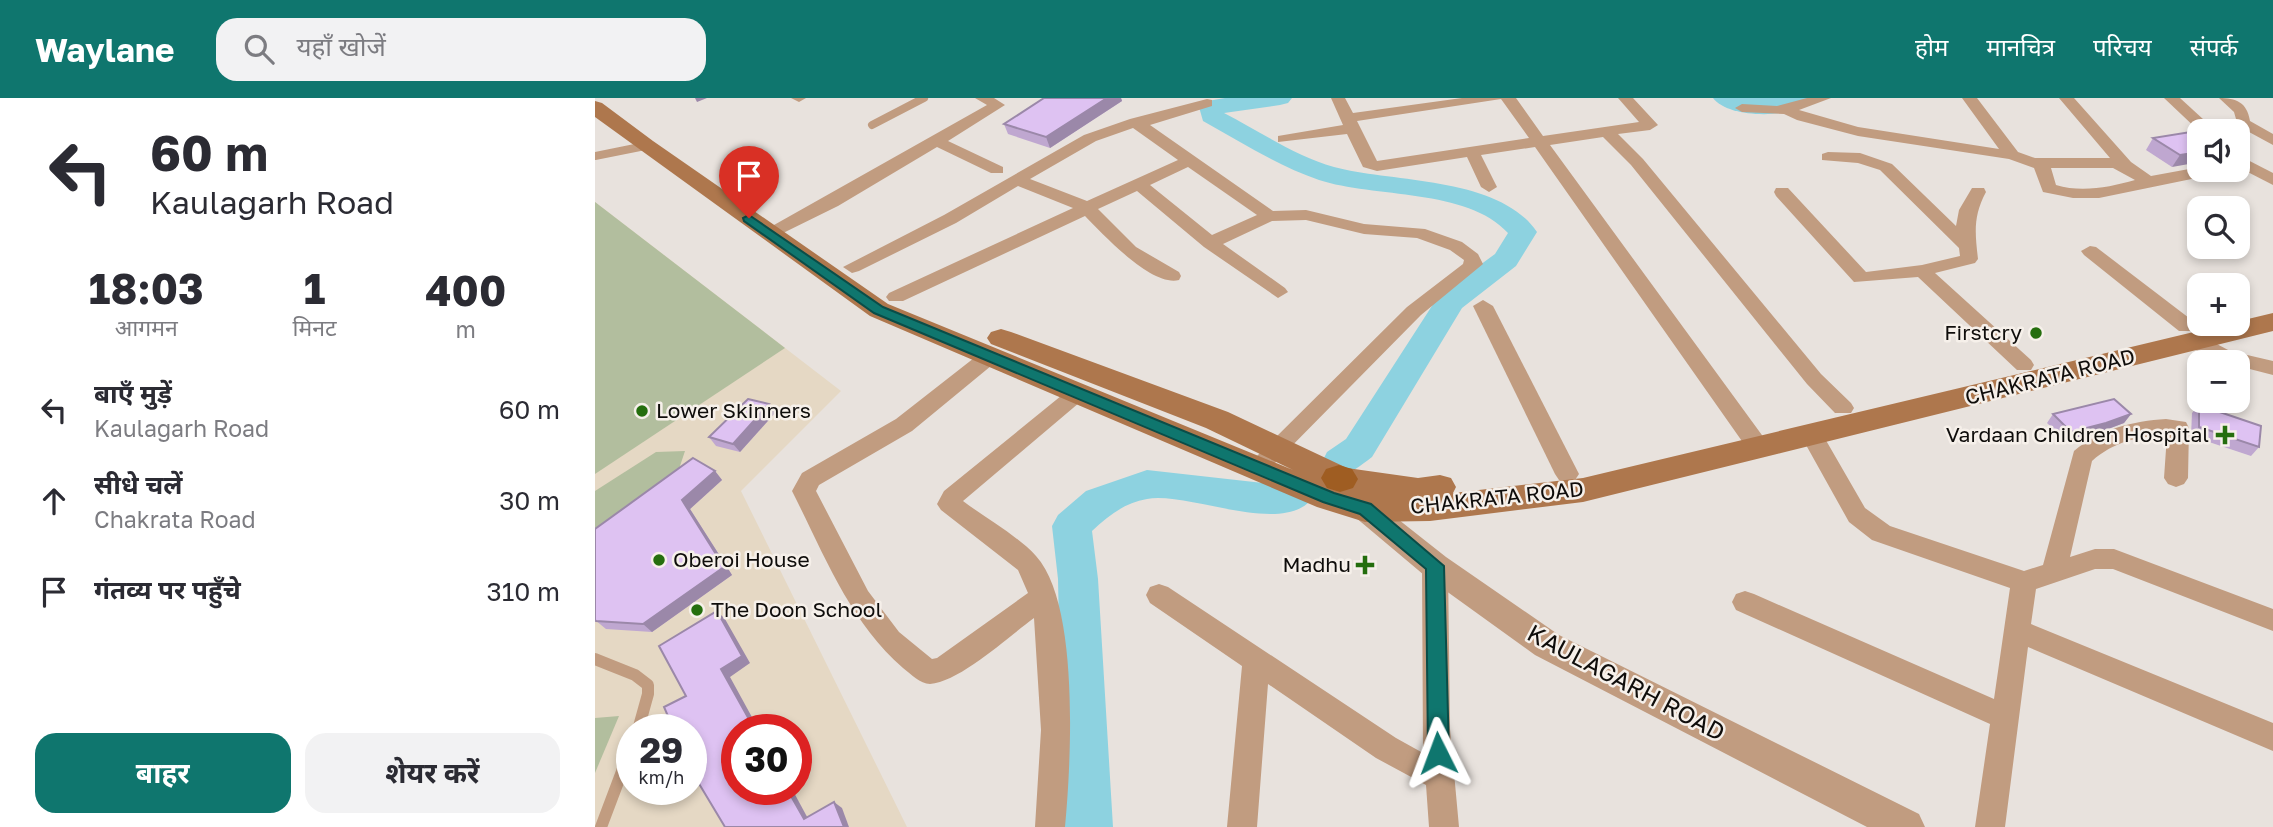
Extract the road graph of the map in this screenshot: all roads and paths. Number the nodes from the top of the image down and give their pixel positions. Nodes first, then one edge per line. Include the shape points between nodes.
1 (616, 98) edge
2 (924, 98) edge
3 (982, 98) edge
4 (1338, 98) edge
5 (1495, 98) edge
6 (1508, 98) edge
7 (1625, 98) edge
8 (1824, 98) edge
9 (1969, 98) edge
10 (2066, 98) edge
11 (2171, 98) edge
12 (2226, 98) edge
13 (1004, 102) edge
14 (1207, 103) dead end
15 (1781, 104) edge
16 (595, 107) edge
17 (1742, 108) dead end
18 (2195, 119) edge
19 (1350, 123) junction
20 (1138, 124) junction
21 (873, 125) dead end
22 (1607, 132) junction
23 (1284, 139) dead end
24 (939, 142) junction
25 (1539, 143) junction
26 (645, 146) junction
27 (1472, 152) junction
28 (2252, 154) edge
29 (2012, 155) junction
30 (595, 156) edge
31 (1828, 157) dead end
32 (1188, 161) junction
33 (2041, 163) junction
34 (2125, 165) junction
35 (997, 170) dead end
36 (2187, 174) edge
37 (1017, 180) junction
38 (2273, 180) edge
39 (2148, 181) junction
40 (1138, 183) junction
41 (1489, 187) dead end
42 (1782, 192) dead end
43 (1978, 192) dead end
44 (1086, 206) junction
45 (1269, 216) junction
46 (779, 228) junction
47 (1210, 243) junction
48 (1968, 247) junction
49 (2090, 251) dead end
50 (852, 267) junction
51 (1922, 271) junction
52 (1172, 276) dead end
53 (1278, 292) dead end
54 (896, 298) junction
55 (1483, 306) dead end
56 (2250, 315) edge
57 (2272, 318) edge
58 (2250, 321) edge
59 (2187, 325) edge
60 (2187, 331) edge
61 (2187, 332) edge
62 (2201, 336) edge
63 (990, 356) junction
64 (2024, 365) junction
65 (2273, 368) edge
66 (1079, 392) junction
67 (1843, 408) junction
68 (1812, 436) junction
69 (1752, 440) junction
70 (1267, 458) junction
71 (1567, 474) junction
72 (1340, 478) junction
73 (2176, 478) dead end
74 (1365, 509) junction
75 (1435, 566) junction
76 (2054, 573) junction
77 (2024, 582) junction
78 (1159, 595) dead end
79 (1043, 597) junction
80 (1745, 602) dead end
81 (2273, 620) edge
82 (2017, 630) junction
83 (595, 659) edge
84 (1256, 661) junction
85 (644, 714) edge
86 (2005, 717) junction
87 (2273, 737) edge
88 (1440, 777) junction
89 (616, 788) edge
90 (601, 827) edge
91 (1050, 827) edge
92 (1243, 827) edge
93 (1444, 827) edge
94 (1906, 827) edge
95 (1990, 827) edge

1 - 46 main road, CHAKRATA ROAD
2 - 21 lane
3 - 13 street
4 - 19 street
5 - 19 street
6 - 25 street
7 - 22 street via 1650,125
8 - 15 street
9 - 29 street
10 - 34 street
11 - 18 street
12 - 28 street via 2241,110
13 - 24 street
14 - 20 street
15 - 17 street via 1767,111
15 - 29 street via 1794,115 1831,126
16 - 26 main road, CHAKRATA ROAD
19 - 23 street
19 - 27 street via 1372,165
20 - 32 street
20 - 37 street via 1097,135
22 - 25 street
22 - 67 street via 1623,145 1814,379
24 - 35 street
24 - 46 street
25 - 27 street
25 - 69 street
26 - 30 lane
26 - 46 main road, CHAKRATA ROAD
27 - 41 street
28 - 38 street
29 - 33 street
31 - 48 street via 1860,158 1886,167
32 - 40 street
32 - 45 street
33 - 34 street
33 - 39 street via 2049,188 2064,192 2111,191
34 - 39 street
36 - 39 street
37 - 44 street
37 - 50 street
40 - 44 street
40 - 47 street
42 - 51 street via 1861,278
43 - 48 street via 1968,210
44 - 52 street via 1130,251
44 - 54 street
45 - 47 street
45 - 70 street via 1306,215 1364,229 1419,233 1456,246 1474,264 1414,311
46 - 50 main road, CHAKRATA ROAD
46 - 63 main road, CHAKRATA ROAD via 879,310
47 - 53 street
48 - 51 street via 1969,259
49 - 59 street
50 - 54 main road, CHAKRATA ROAD
51 - 64 street
54 - 70 main road, CHAKRATA ROAD via 1217,420
55 - 71 street
56 - 57 main road, CHAKRATA ROAD
57 - 58 main road, CHAKRATA ROAD
60 - 64 main road, CHAKRATA ROAD
61 - 68 main road, CHAKRATA ROAD
62 - 65 street via 2224,356
63 - 66 main road, CHAKRATA ROAD
63 - 79 street via 904,425 810,479 804,491 859,599 890,640 927,671 944,668
64 - 67 main road, CHAKRATA ROAD
66 - 70 main road, CHAKRATA ROAD
66 - 79 street via 949,504 1027,563 1037,574
67 - 69 main road, CHAKRATA ROAD
68 - 69 main road, CHAKRATA ROAD
68 - 77 street via 1865,523 1881,533
69 - 71 main road, CHAKRATA ROAD
69 - 74 main road, CHAKRATA ROAD via 1583,490 1430,508
70 - 72 main road, CHAKRATA ROAD
70 - 74 main road, CHAKRATA ROAD via 1329,498
71 - 72 main road, CHAKRATA ROAD via 1417,490
72 - 74 street, KAULAGARH ROAD
73 - 76 street via 2178,428 2156,427 2093,445 2081,457
74 - 75 street, KAULAGARH ROAD
75 - 88 street
75 - 94 street, KAULAGARH ROAD via 1547,645
76 - 77 street
76 - 81 street via 2095,559 2115,559
77 - 82 street
78 - 84 street
79 - 91 street via 1056,707 1057,776
80 - 86 street
82 - 86 street
82 - 87 street
83 - 85 lane via 640,674 649,685
84 - 88 street via 1386,748
84 - 92 street
86 - 95 street
88 - 93 street
89 - 90 lane

